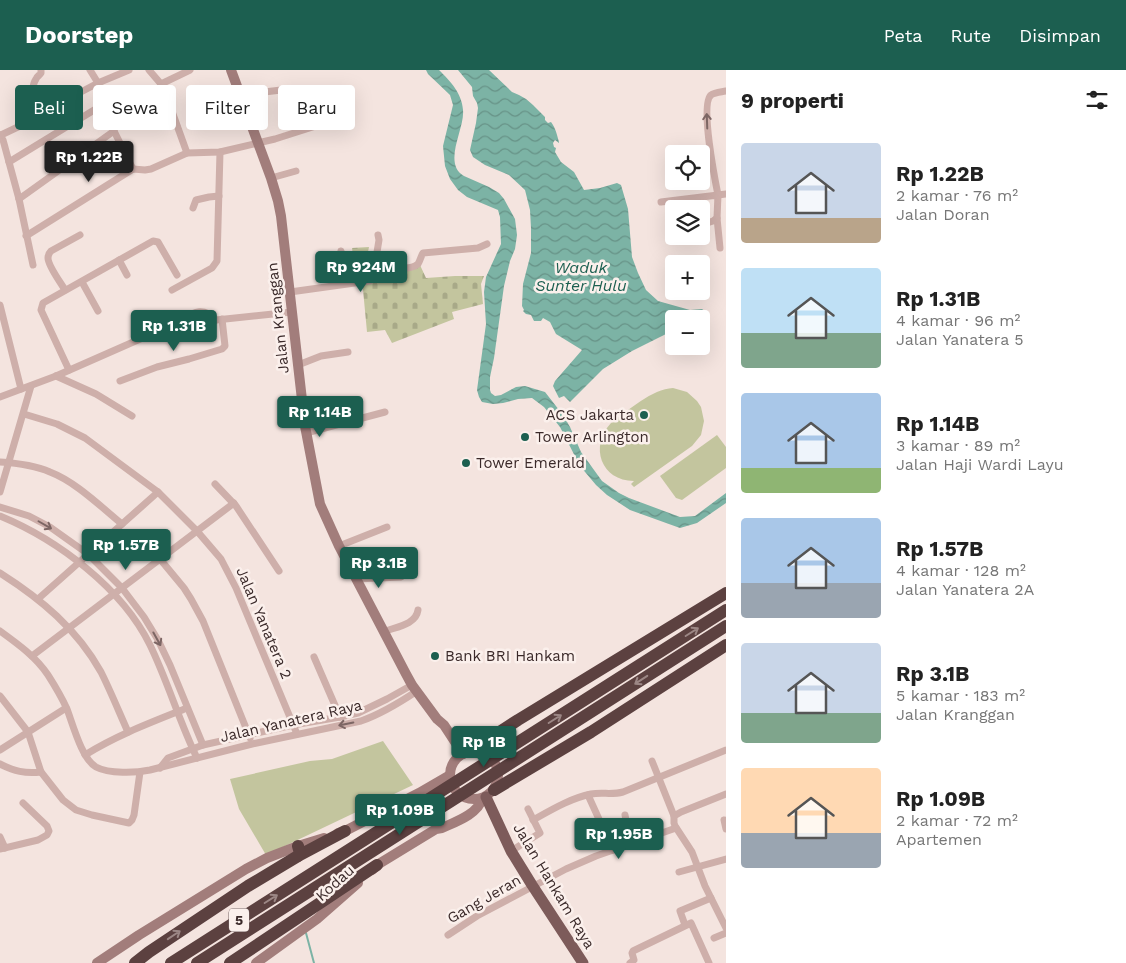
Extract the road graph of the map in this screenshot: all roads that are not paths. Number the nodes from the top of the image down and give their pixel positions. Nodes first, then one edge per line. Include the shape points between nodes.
1 (41, 70) edge
2 (90, 70) edge
3 (129, 70) edge
4 (149, 70) edge
5 (190, 70) edge
6 (231, 70) edge
7 (98, 84) junction
8 (161, 84) junction
9 (237, 85) edge
10 (726, 90) edge
11 (15, 128) edge
12 (253, 130) edge
13 (303, 130) edge
14 (114, 131) junction
15 (0, 135) edge
16 (258, 143) junction
17 (220, 152) junction
18 (187, 153) junction
19 (9, 162) junction
20 (132, 169) junction
21 (296, 171) dead end
22 (270, 178) junction
23 (726, 194) edge
24 (718, 195) junction
25 (219, 196) junction
26 (19, 199) junction
27 (661, 202) dead end
28 (193, 208) dead end
29 (717, 218) junction
30 (710, 222) edge
31 (80, 235) dead end
32 (378, 235) dead end
33 (26, 236) junction
34 (487, 244) dead end
35 (720, 248) dead end
36 (341, 251) dead end
37 (119, 260) junction
38 (382, 264) junction
39 (33, 265) dead end
40 (127, 275) dead end
41 (177, 275) dead end
42 (82, 282) junction
43 (349, 283) junction
44 (65, 290) junction
45 (172, 290) dead end
46 (290, 292) junction
47 (0, 305) edge
48 (98, 311) dead end
49 (292, 312) junction
50 (219, 319) junction
51 (348, 352) dead end
52 (298, 365) junction
53 (69, 370) junction
54 (56, 376) junction
55 (120, 381) dead end
56 (31, 386) junction
57 (21, 389) junction
58 (0, 397) edge
59 (384, 412) dead end
60 (24, 414) junction
61 (132, 416) dead end
62 (306, 433) junction
63 (4, 462) edge
64 (215, 484) dead end
65 (0, 492) edge
66 (158, 492) junction
67 (234, 503) junction
68 (0, 507) edge
69 (0, 516) edge
70 (122, 524) junction
71 (387, 527) dead end
72 (197, 531) junction
73 (338, 546) junction
74 (88, 554) junction
75 (160, 559) junction
76 (79, 562) junction
77 (278, 571) dead end
78 (0, 573) edge
79 (401, 576) dead end
80 (356, 579) junction
81 (122, 588) junction
82 (726, 593) edge
83 (114, 594) junction
84 (38, 599) junction
85 (418, 610) dead end
86 (724, 612) edge
87 (726, 626) edge
88 (69, 628) junction
89 (0, 631) edge
90 (383, 632) junction
91 (726, 645) edge
92 (32, 656) junction
93 (314, 657) dead end
94 (414, 688) junction
95 (0, 696) edge
96 (379, 703) junction
97 (66, 708) junction
98 (187, 708) junction
99 (176, 712) junction
100 (382, 712) junction
101 (340, 717) junction
102 (437, 719) junction
103 (518, 720) junction
104 (293, 725) junction
105 (28, 732) junction
106 (128, 732) junction
107 (249, 734) junction
108 (297, 734) junction
109 (252, 744) junction
110 (203, 745) junction
111 (452, 747) junction
112 (192, 748) junction
113 (0, 750) edge
114 (726, 750) edge
115 (463, 754) junction
116 (85, 755) junction
117 (197, 758) junction
118 (542, 761) junction
119 (652, 761) dead end
120 (0, 764) edge
121 (160, 768) junction
122 (40, 772) junction
123 (140, 772) junction
124 (450, 775) junction
125 (660, 777) junction
126 (426, 789) junction
127 (490, 792) junction
128 (726, 794) edge
129 (588, 795) junction
130 (470, 800) junction
131 (23, 803) dead end
132 (398, 803) junction
133 (528, 809) dead end
134 (624, 816) dead end
135 (674, 816) junction
136 (533, 820) junction
137 (724, 820) dead end
138 (446, 823) junction
139 (676, 828) junction
140 (726, 829) edge
141 (346, 831) joint
142 (426, 836) junction
143 (0, 838) edge
144 (631, 844) junction
145 (2, 848) edge
146 (613, 850) junction
147 (298, 851) junction
148 (511, 851) junction
149 (726, 859) edge
150 (378, 865) junction
151 (698, 866) junction
152 (679, 872) dead end
153 (533, 886) junction
154 (711, 898) junction
155 (685, 926) junction
156 (726, 928) edge
157 (726, 933) edge
158 (448, 935) dead end
159 (714, 938) dead end
160 (97, 963) edge
161 (135, 963) edge
162 (171, 963) edge
163 (197, 963) edge
164 (230, 963) edge
165 (256, 963) edge
166 (583, 963) edge
167 (630, 963) edge
168 (709, 963) edge

1 - 7 street via 35,80 33,95 40,113
2 - 7 street
3 - 7 street
4 - 8 street
5 - 8 street
6 - 9 main road, Jalan Kranggan
8 - 18 street
24 -> 10 street via 707,129 707,108 709,96
11 - 15 street
12 - 16 main road, Jalan Kranggan
13 - 16 street
14 - 19 street via 98,107
14 - 20 street
14 - 26 street
15 - 19 street
16 - 17 street
16 - 22 main road, Jalan Kranggan
17 - 18 street
17 - 25 street
18 - 20 street via 151,169
19 - 26 street
20 - 33 street
21 - 22 street
22 - 46 main road, Jalan Kranggan via 278,200
23 - 24 street
24 - 27 street
24 - 29 street
25 - 28 street via 196,200
25 - 45 street via 217,261 212,268
26 - 33 street
29 - 30 street
29 - 35 street
31 - 44 street via 49,254 50,264
32 - 38 street via 377,252
33 - 39 street
34 - 38 street via 478,248 423,253 419,263 407,268
36 - 43 street
37 - 40 street
37 - 41 street via 156,241
37 - 42 street
38 - 43 street via 371,280
42 - 44 street
42 - 48 street
43 - 46 street
44 - 53 street via 43,303 41,310
46 - 49 main road, Jalan Kranggan
47 - 57 street
49 - 50 street
49 - 52 main road, Jalan Kranggan
50 - 53 street via 208,312 192,314
50 - 55 street via 225,346 222,349
51 - 52 street via 321,356
52 - 62 main road, Jalan Kranggan
53 - 54 street
54 - 56 street
54 - 61 street via 96,394
56 - 57 street
56 - 60 street
57 - 58 street
59 - 62 street
60 - 63 street
60 - 66 street, Jalan Yanatera 2 via 57,424 85,438
62 - 73 main road, Jalan Kranggan via 320,504
63 - 65 street
63 - 70 street via 59,476
64 - 67 street
66 - 70 street
66 - 72 street, Jalan Yanatera 2
67 - 72 street
67 - 77 street
68 -> 74 street, Jalan Yanatera Raya via 50,527
69 - 76 street via 38,534
70 - 74 street
71 - 73 street
72 - 75 street
72 - 104 street, Jalan Yanatera 2 via 221,559 236,588
73 - 80 main road, Jalan Kranggan
74 - 76 street
74 - 81 street, Jalan Yanatera Raya
75 - 81 street
75 - 107 street via 184,588 202,620
76 - 83 street
76 - 84 street
78 - 84 street
79 - 80 street
80 - 90 main road, Jalan Kranggan
81 - 83 street
81 -> 98 street, Jalan Yanatera Raya via 158,640
82 - 103 highway
83 - 88 street
83 - 99 street via 149,644
84 - 88 street
85 - 90 street via 412,622
162 -> 86 highway, 5
87 -> 163 highway, 5
88 - 92 street
88 - 106 street via 100,672
89 - 92 street
90 - 94 main road, Jalan Kranggan
91 - 118 highway
92 - 97 street via 49,676
93 - 101 street
94 - 96 street, Jalan Yanatera Raya
94 - 100 street, Jalan Yanatera Raya
94 - 102 main road, Jalan Kranggan
95 - 105 street
96 - 100 street
96 - 101 street, Jalan Yanatera Raya
97 - 105 street
97 - 116 street
98 - 99 street
98 - 110 street, Jalan Yanatera Raya
99 - 106 street
99 - 112 street
100 -> 108 street, Jalan Yanatera Raya via 361,721
101 - 104 street, Jalan Yanatera Raya
102 - 111 main road, Jalan Kranggan
102 - 115 main road, Jalan Kranggan
103 - 115 highway
103 - 118 highway via 509,734 511,750 526,762
104 - 107 street, Jalan Yanatera Raya
104 - 108 street, Jalan Yanatera 2
105 - 113 street
105 - 122 street
106 - 116 street
107 - 109 street
107 - 110 street, Jalan Yanatera Raya
108 - 109 street, Jalan Yanatera Raya
109 - 117 street, Jalan Yanatera Raya
110 - 112 street, Jalan Yanatera Raya
111 - 115 main road, Jalan Kranggan
111 - 126 main road via 446,768
112 - 117 street
112 - 121 street, Jalan Yanatera Raya via 168,758
114 - 125 street
115 - 124 main road via 452,765
115 - 127 main road via 482,752 493,760 498,768
116 - 123 street, Jalan Yanatera Raya via 90,763 102,770
117 - 121 street, Jalan Yanatera Raya
118 - 127 highway
119 - 125 street
120 - 122 street via 18,772
121 - 123 street, Jalan Yanatera Raya
122 - 123 street via 63,800 76,810 129,823 134,816
124 - 126 main road
124 - 130 main road via 456,792
125 - 129 street via 617,794
125 - 135 street
126 - 132 main road
127 - 130 main road
127 - 138 main road, Kodau via 476,809
127 - 148 main road, Jalan Hankam Raya
128 - 135 street
129 - 136 street via 562,804
129 - 146 street
130 - 138 main road, Kodau via 468,808
131 - 145 street via 46,826 47,835
132 - 141 main road
132 - 142 main road via 417,812 424,823
133 - 136 street
134 - 144 street
135 - 139 street
136 - 148 street via 540,834
137 - 140 street
138 - 142 main road, Kodau
139 - 144 street, Gang Jeran
139 - 151 street
141 - 147 highway
142 - 150 main road, Kodau
143 - 145 street
144 - 146 street, Gang Jeran
146 - 153 street, Gang Jeran
147 - 160 main road via 267,858 246,868
161 -> 147 highway
148 - 153 main road, Jalan Hankam Raya
149 - 151 street
150 - 164 highway
150 - 165 main road, Kodau via 317,919
151 - 152 street
151 - 154 street
153 - 158 street, Gang Jeran
153 - 166 main road, Jalan Hankam Raya
154 - 155 street via 680,910
154 - 156 street
155 - 167 street via 633,951 634,960
155 - 168 street via 690,923
157 - 159 street

